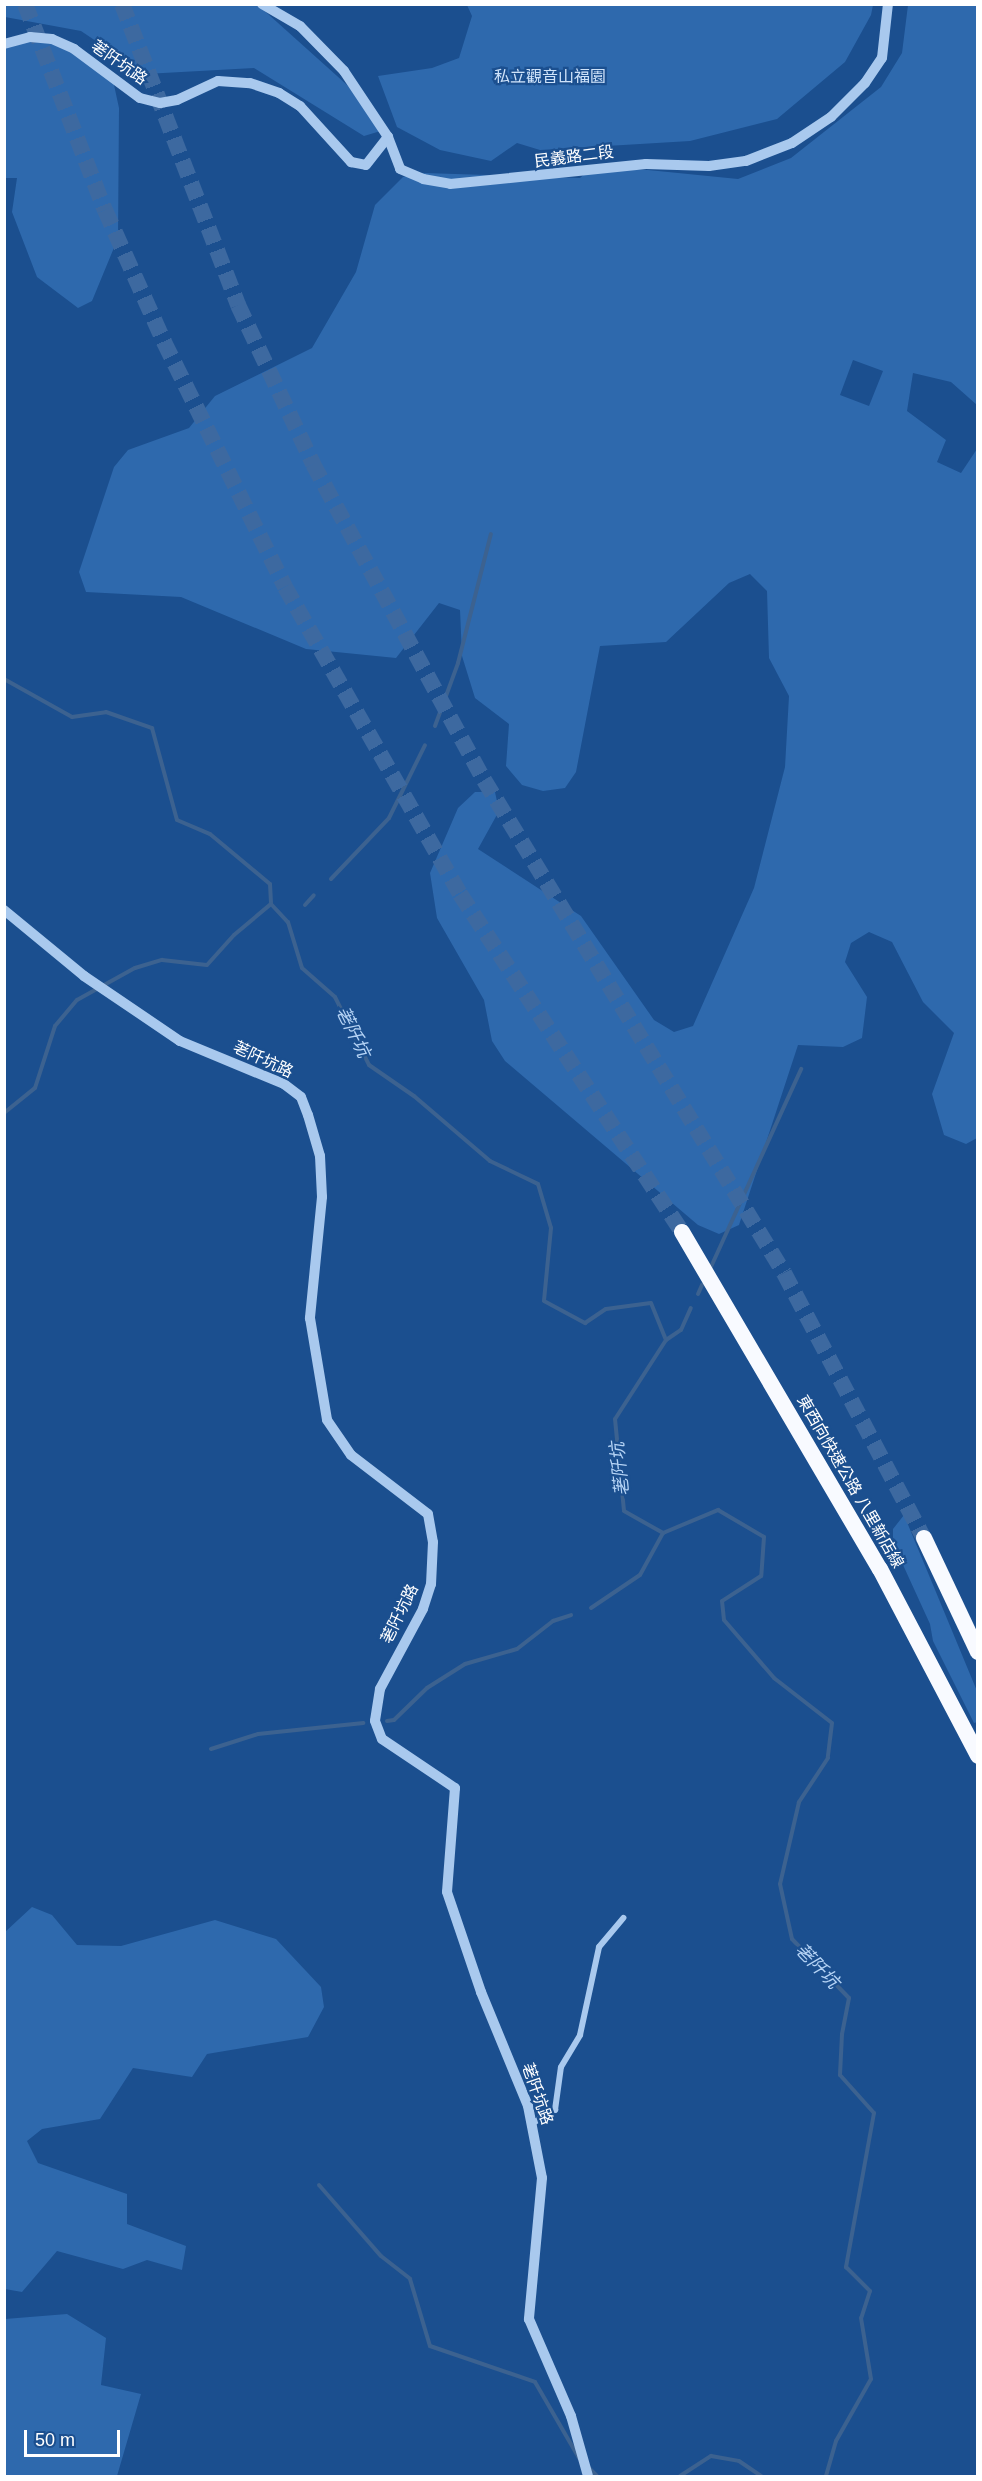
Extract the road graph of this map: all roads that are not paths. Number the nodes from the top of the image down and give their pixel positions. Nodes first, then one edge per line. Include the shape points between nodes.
1 (262, 4) edge
2 (888, 4) edge
3 (4, 44) edge
4 (388, 137) junction
5 (4, 910) edge
6 (682, 1232) tunnel mouth
7 (924, 1538) tunnel mouth
8 (978, 1652) edge
9 (978, 1756) edge
10 (623, 1918) dead end
11 (533, 2123) junction
12 (588, 2476) edge

1 - 4 street, 民義路二段 via 300,26 344,71
2 - 4 street, 民義路二段 via 882,58 865,83 831,117 792,143 746,161 709,166 646,164 450,184 400,169
3 - 4 street, 荖阡坑路 via 30,37 52,39 74,49 140,98 160,103 177,100 218,81 250,83 279,93 300,106 351,162 366,165
5 - 11 street, 荖阡坑路 via 95,983 180,1041 284,1084 301,1097 320,1156 322,1197 310,1318 327,1420 351,1455 428,1514 433,1542 431,1584 423,1609 380,1689 375,1721 382,1739 455,1788 447,1892 481,1992
6 - 9 highway, 東西向快速公路 八里新店線 via 880,1569
7 - 8 highway
10 - 11 street via 599,1947 580,2035 561,2067 555,2110
11 - 12 street, 荖阡坑路 via 542,2178 529,2319 583,2452

